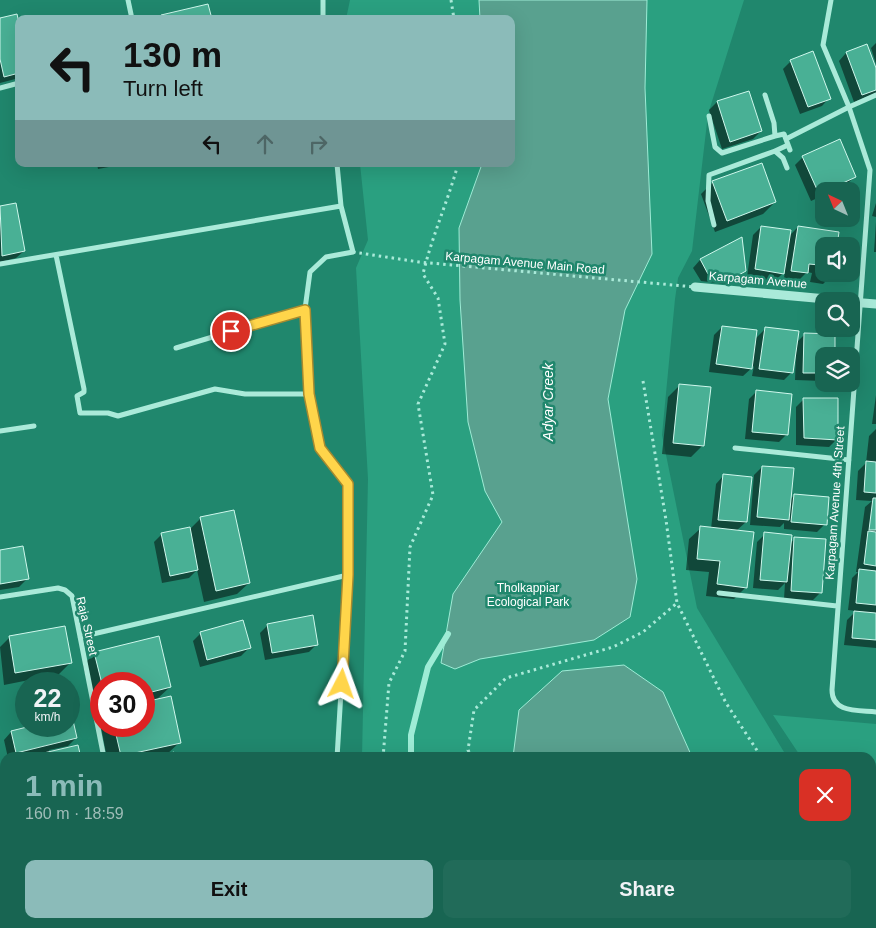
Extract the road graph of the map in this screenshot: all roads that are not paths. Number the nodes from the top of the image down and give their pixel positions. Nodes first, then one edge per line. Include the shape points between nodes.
1 (128, 0) edge
2 (323, 0) edge
3 (830, 0) edge
4 (131, 15) edge
5 (323, 15) edge
6 (15, 85) edge
7 (0, 88) edge
8 (765, 95) dead end
9 (876, 95) edge
10 (849, 106) junction
11 (709, 116) dead end
12 (775, 136) junction
13 (786, 139) junction
14 (775, 151) junction
15 (337, 167) edge
16 (786, 168) dead end
17 (341, 206) junction
18 (714, 225) dead end
19 (56, 255) junction
20 (0, 264) edge
21 (695, 287) road end
22 (854, 292) edge
23 (815, 298) edge
24 (860, 303) edge
25 (876, 304) edge
26 (305, 310) junction
27 (852, 337) edge
28 (176, 348) dead end
29 (309, 394) junction
30 (34, 426) dead end
31 (0, 431) edge
32 (735, 448) dead end
33 (849, 460) junction
34 (348, 575) junction
35 (719, 593) dead end
36 (0, 597) edge
37 (837, 606) junction
38 (80, 637) junction
39 (876, 712) edge
40 (103, 752) edge
41 (337, 752) edge

1 - 4 street
2 - 5 street
3 - 10 street, Karpagam Avenue 4th Street via 823,45
6 - 7 street
8 - 12 street
9 - 10 street
10 - 13 street
10 - 22 street, Karpagam Avenue 4th Street via 870,170
11 - 12 street via 715,147 722,153
12 - 13 street via 784,134
13 - 14 street via 789,148
14 - 16 street via 783,158
14 - 18 street via 709,175 708,201
15 - 17 street
17 - 19 street
17 - 26 street via 354,252 326,257 310,272
19 - 20 street
19 - 29 street via 84,389 76,396 80,413 118,416 216,389 246,394
21 - 23 street, Karpagam Avenue
24 - 25 street, Karpagam Avenue
26 - 28 street
26 - 29 street
27 - 33 street, Karpagam Avenue 4th Street
29 - 34 street via 320,448 348,484
30 - 31 street
32 - 33 street
33 - 37 street, Karpagam Avenue 4th Street
34 - 38 street
34 - 41 street
35 - 37 street
36 - 38 street, Raja Street via 47,589 65,590 73,601
37 - 39 street, Karpagam Avenue 4th Street via 832,696 837,705 845,708
38 - 40 street, Raja Street

